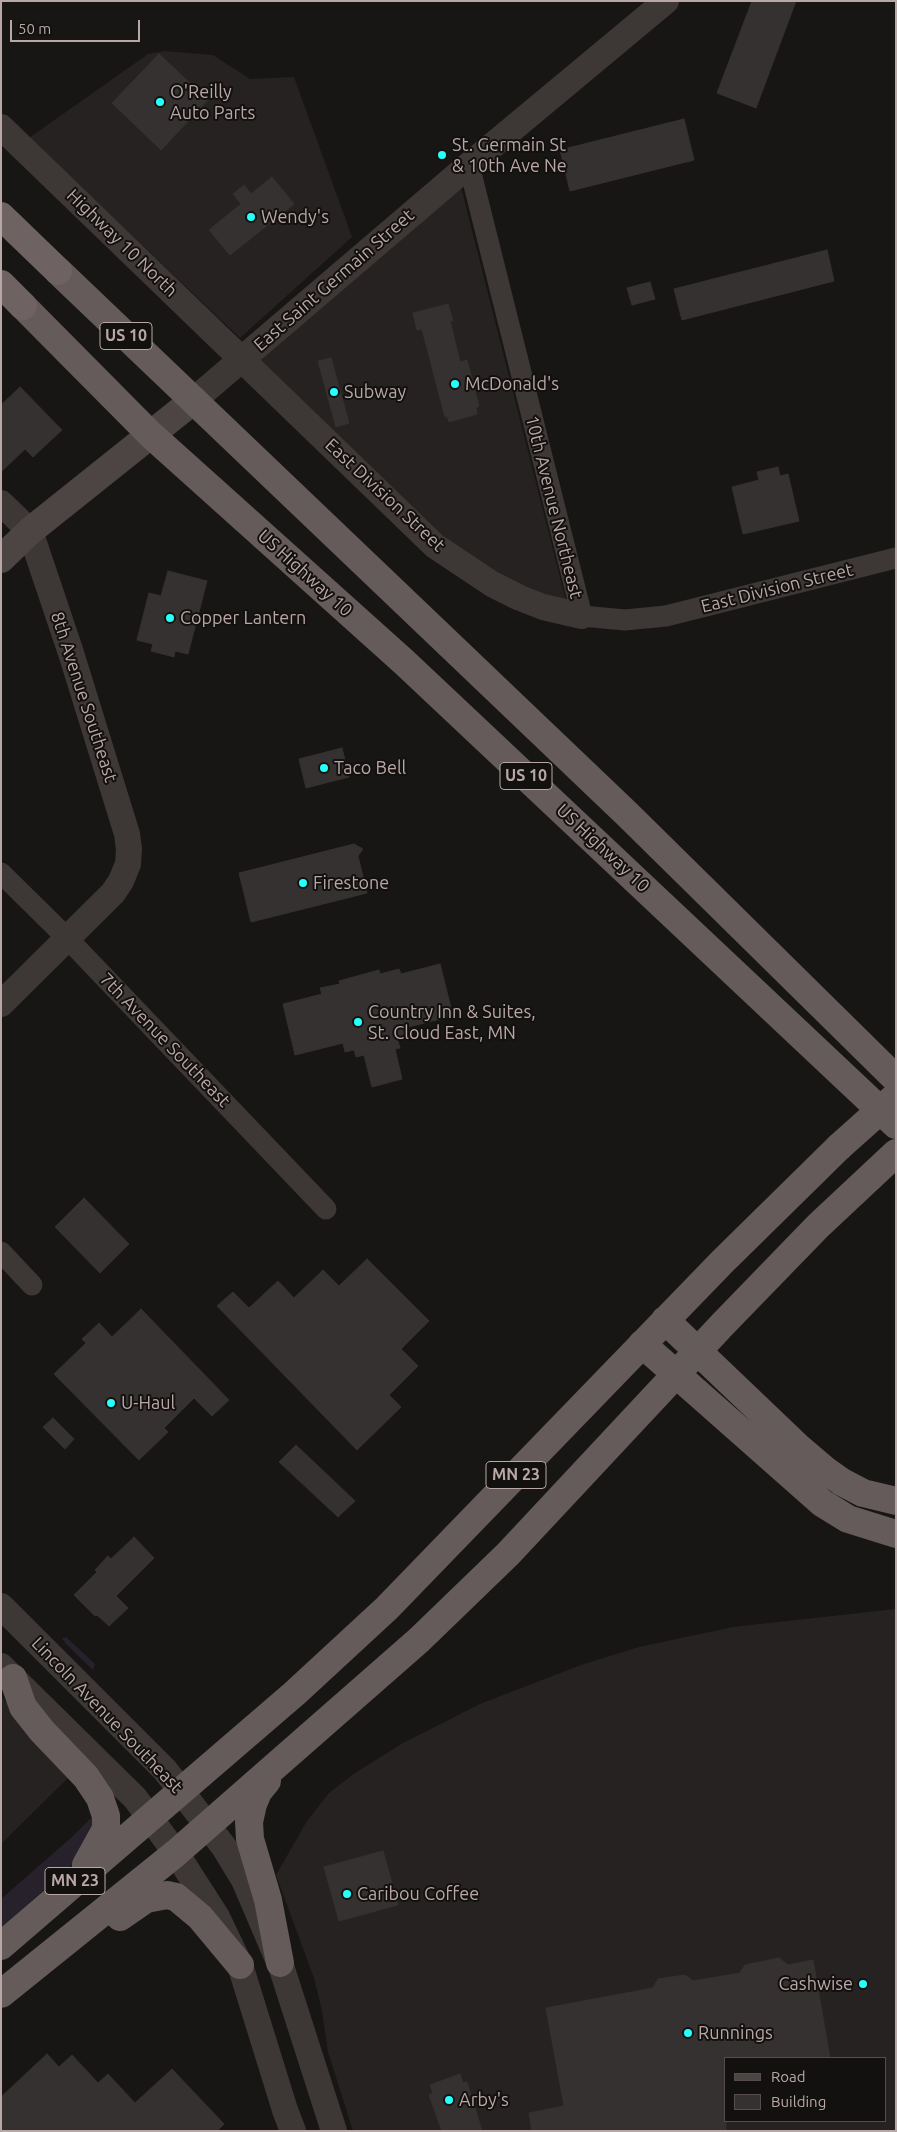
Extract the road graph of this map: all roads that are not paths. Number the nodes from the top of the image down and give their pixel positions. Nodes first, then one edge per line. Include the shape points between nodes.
1 (666, 1) edge
2 (1, 127) edge
3 (468, 165) junction
4 (1, 216) edge
5 (1, 284) edge
6 (242, 359) junction
7 (194, 400) junction
8 (150, 434) junction
9 (1, 503) edge
10 (30, 531) junction
11 (896, 558) edge
12 (1, 559) edge
13 (582, 616) junction
14 (1, 873) edge
15 (67, 938) junction
16 (1, 1004) edge
17 (896, 1079) edge
18 (896, 1096) edge
19 (896, 1125) edge
20 (896, 1153) edge
21 (326, 1209) dead end
22 (1, 1252) edge
23 (32, 1285) dead end
24 (666, 1320) junction
25 (642, 1344) junction
26 (698, 1352) junction
27 (678, 1374) junction
28 (896, 1501) edge
29 (896, 1534) edge
30 (1, 1606) edge
31 (7, 1672) edge
32 (287, 1756) junction
33 (182, 1791) junction
34 (151, 1818) junction
35 (209, 1825) junction
36 (176, 1853) junction
37 (81, 1876) junction
38 (1, 1946) edge
39 (280, 1964) junction
40 (240, 1965) junction
41 (1, 1995) edge
42 (293, 2131) edge
43 (334, 2131) edge

1 - 3 street, East Saint Germain Street
2 - 6 street, Highway 10 North
3 - 6 street, East Saint Germain Street
3 - 13 street, 10th Avenue Northeast
4 - 7 highway, US 10
5 - 8 highway, US 10
6 - 7 street, East Saint Germain Street
6 - 13 street, East Division Street via 435,546 492,584 520,598
7 - 8 main road, East Saint Germain Street
7 - 17 highway, US 10 via 627,814
8 - 10 main road, East Saint Germain Street
8 - 19 highway, US Highway 10 / US 10 via 404,662
9 - 10 street
10 - 12 main road, East Saint Germain Street
10 - 15 street, 8th Avenue Southeast via 128,834 128,864 121,881
11 - 13 street, East Division Street via 666,616 625,620
14 - 15 street, 7th Avenue Southeast
15 - 16 street
15 - 21 street, 7th Avenue Southeast
18 - 24 highway, MN 23, bridge via 839,1147
20 - 26 highway, MN 23 via 818,1226
22 - 23 street
24 - 25 highway, MN 23
24 - 26 highway
25 - 27 highway
25 - 33 highway, MN 23 via 388,1608
26 - 27 highway, MN 23
26 - 28 highway via 825,1470 863,1493
27 - 29 highway via 822,1503 848,1519
27 - 32 highway, MN 23 via 496,1566 420,1640
30 - 33 street, Lincoln Avenue Southeast via 165,1770
31 - 34 street via 135,1798
31 - 37 highway via 23,1706 86,1777 100,1798 106,1829
32 - 35 highway, MN 23
32 - 39 highway via 258,1792 249,1822 250,1839 268,1900
33 - 34 highway, MN 23
33 - 35 street, Lincoln Avenue Southeast
34 - 36 street
34 - 37 highway, MN 23
35 - 36 highway, MN 23
35 - 39 street, Lincoln Avenue Southeast via 244,1880
36 - 40 street via 217,1917
36 - 41 highway, MN 23
37 - 38 highway, MN 23
39 - 43 street, Lincoln Avenue Southeast
40 - 41 highway via 200,1917 176,1897 156,1896 137,1904 39,1981
40 - 42 street

